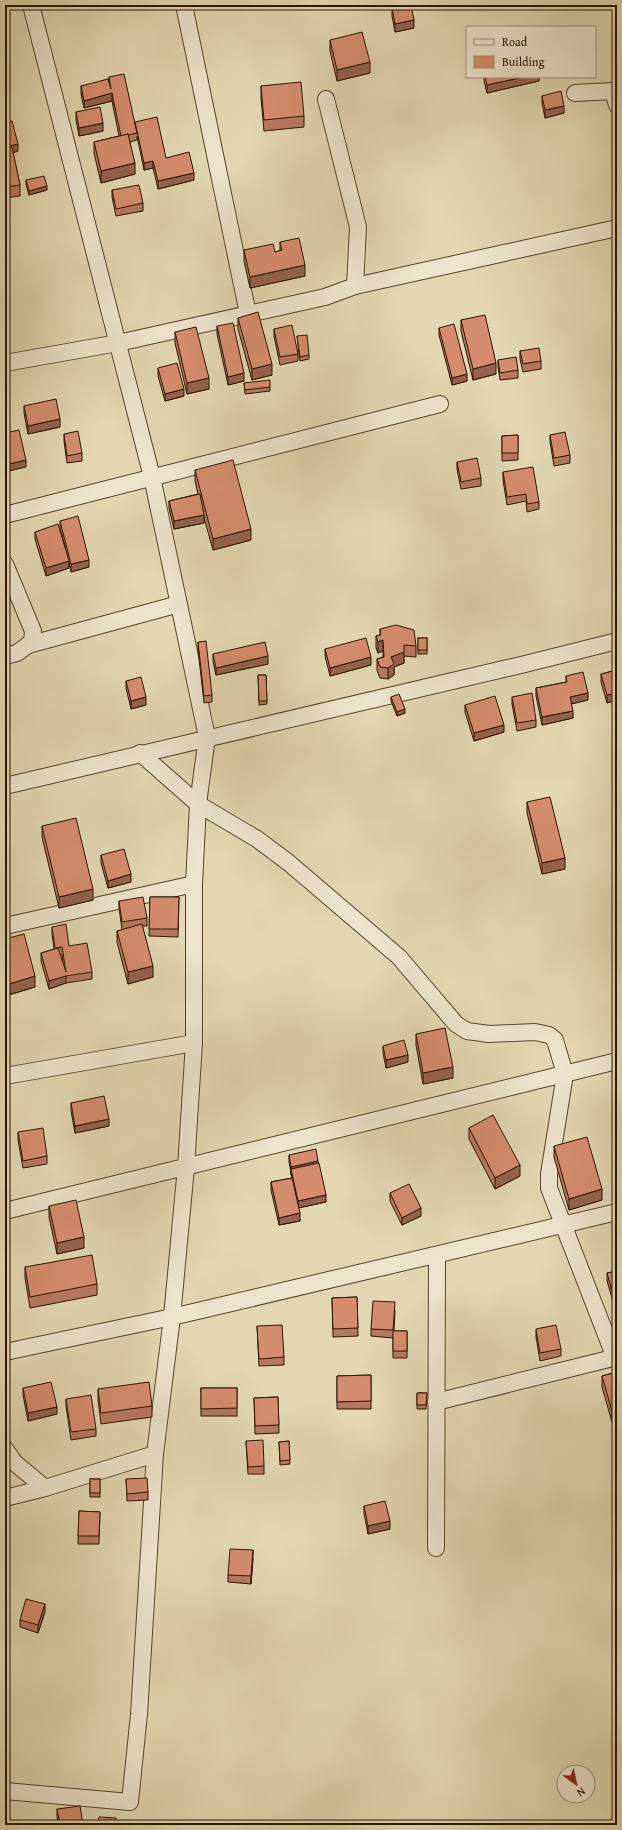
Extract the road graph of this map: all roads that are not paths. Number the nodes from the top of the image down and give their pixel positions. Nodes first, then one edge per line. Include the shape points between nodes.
1 (30, 5) edge
2 (184, 5) edge
3 (575, 93) dead end
4 (326, 99) dead end
5 (617, 105) edge
6 (617, 228) edge
7 (355, 286) junction
8 (248, 314) junction
9 (118, 343) junction
10 (5, 363) edge
11 (440, 404) dead end
12 (152, 477) junction
13 (5, 515) edge
14 (5, 564) edge
15 (179, 604) junction
16 (617, 641) edge
17 (28, 644) junction
18 (5, 656) edge
19 (207, 737) junction
20 (140, 753) junction
21 (5, 786) edge
22 (198, 804) junction
23 (194, 884) junction
24 (5, 926) edge
25 (194, 1043) junction
26 (617, 1061) edge
27 (565, 1074) junction
28 (5, 1076) edge
29 (186, 1167) junction
30 (5, 1211) edge
31 (617, 1212) edge
32 (562, 1225) junction
33 (437, 1255) junction
34 (172, 1317) junction
35 (5, 1352) edge
36 (616, 1357) edge
37 (436, 1402) junction
38 (5, 1449) edge
39 (155, 1454) junction
40 (45, 1488) junction
41 (5, 1498) edge
42 (436, 1548) dead end
43 (5, 1791) edge

1 - 9 street
2 - 8 street
3 - 5 street via 613,91
4 - 7 street via 358,227
6 - 7 street
7 - 8 street via 325,297
8 - 9 street
9 - 10 street
9 - 12 street
11 - 12 street
12 - 13 street
12 - 15 street
14 - 17 street via 32,631 32,642
15 - 17 street
15 - 19 street
16 - 19 street
17 - 18 street via 17,653
19 - 20 street
19 - 22 street
20 - 21 street
20 - 22 street
22 - 23 street
22 - 27 street via 257,839 399,957 456,1024 467,1031 489,1034 549,1034 555,1040
23 - 24 street
23 - 25 street
25 - 28 street
25 - 29 street
26 - 27 street
27 - 29 street
27 - 32 street via 548,1174 549,1188
29 - 30 street
29 - 34 street
31 - 32 street
32 - 33 street
32 - 36 street
33 - 34 street
33 - 37 street
34 - 35 street
34 - 39 street
36 - 37 street
37 - 42 street
38 - 40 street via 15,1463
39 - 40 street
39 - 43 street via 139,1714 130,1802
40 - 41 street

